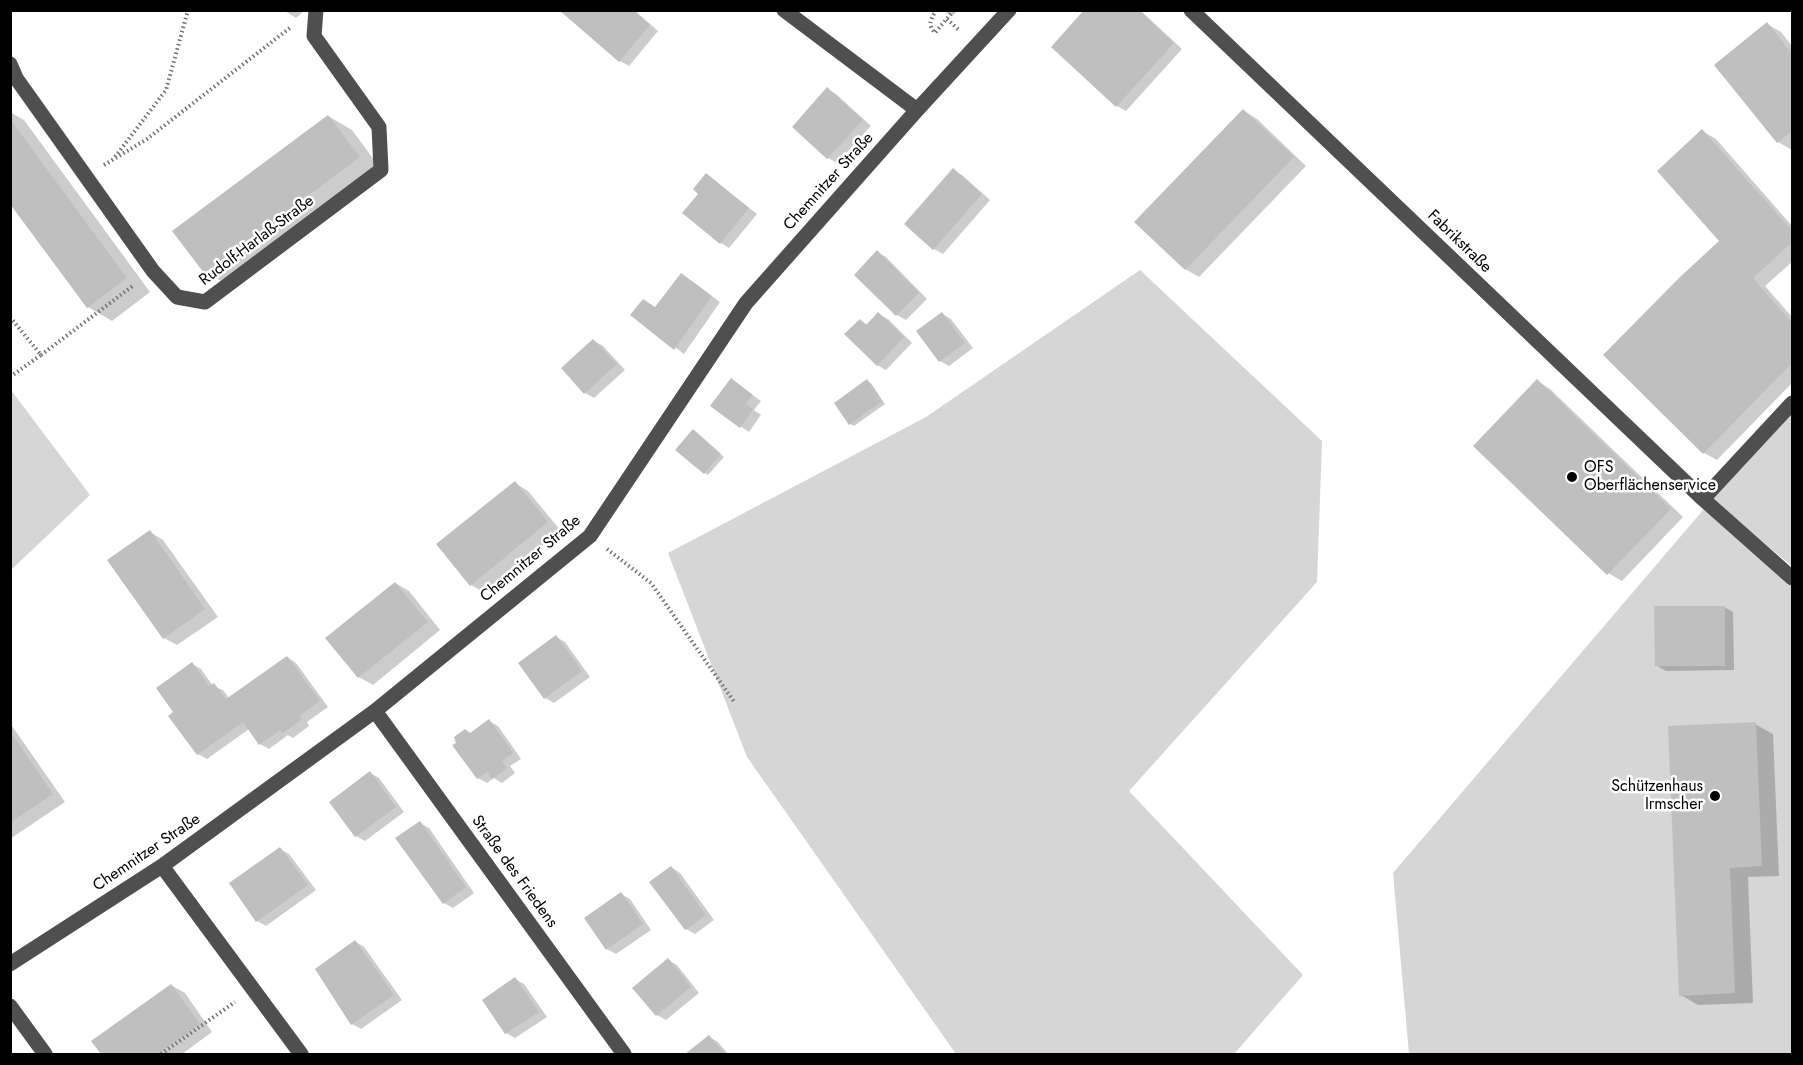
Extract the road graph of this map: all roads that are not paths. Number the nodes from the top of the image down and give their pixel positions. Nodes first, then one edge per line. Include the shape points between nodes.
1 (316, 10) edge
2 (784, 10) edge
3 (1009, 10) edge
4 (1191, 10) edge
5 (10, 64) edge
6 (917, 110) junction
7 (1792, 404) edge
8 (1702, 499) junction
9 (1792, 578) edge
10 (375, 711) junction
11 (162, 866) junction
12 (10, 964) edge
13 (10, 1006) edge
14 (45, 1054) edge
15 (301, 1054) edge
16 (624, 1054) edge

1 - 5 street, Rudolf-Harlaß-Straße via 314,36 379,127 381,170 205,302 177,297 153,271 22,87
2 - 6 street
3 - 6 street, Chemnitzer Straße
4 - 8 street, Fabrikstraße
6 - 10 street, Chemnitzer Straße via 746,303 590,536
7 - 8 street
8 - 9 street, Fabrikstraße
10 - 11 street, Chemnitzer Straße
10 - 16 street, Straße des Friedens
11 - 12 street, Chemnitzer Straße
11 - 15 street
13 - 14 street

